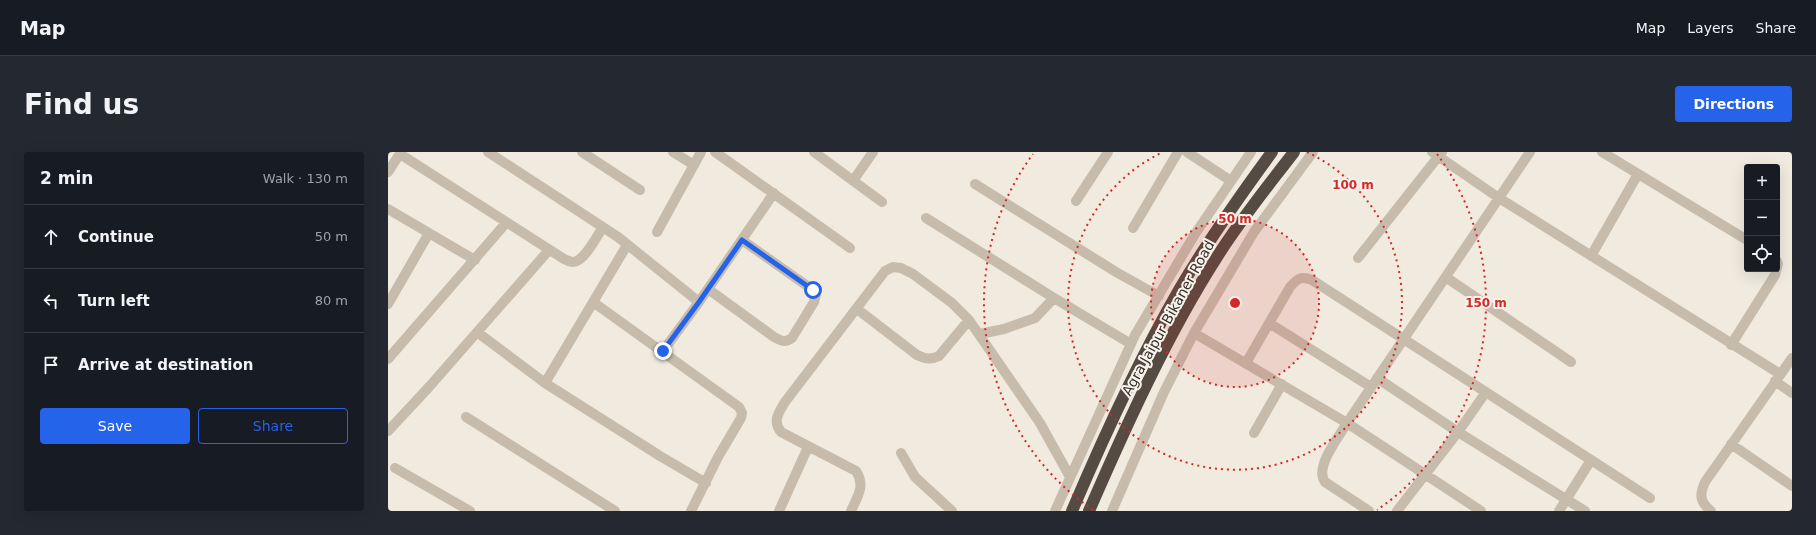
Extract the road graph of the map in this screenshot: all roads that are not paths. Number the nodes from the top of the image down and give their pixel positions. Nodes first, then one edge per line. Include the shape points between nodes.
1 (488, 152) edge
2 (582, 152) edge
3 (674, 152) edge
4 (701, 152) edge
5 (715, 152) edge
6 (814, 152) edge
7 (873, 152) edge
8 (1108, 152) edge
9 (1178, 152) edge
10 (1186, 152) edge
11 (1251, 152) edge
12 (1272, 152) edge
13 (1294, 152) edge
14 (1313, 152) edge
15 (1530, 152) edge
16 (1602, 152) edge
17 (401, 153) edge
18 (1438, 153) edge
19 (694, 165) junction
20 (388, 172) edge
21 (1638, 174) junction
22 (853, 181) junction
23 (1231, 181) junction
24 (975, 184) dead end
25 (640, 190) dead end
26 (774, 193) junction
27 (1499, 198) junction
28 (1076, 201) dead end
29 (882, 202) dead end
30 (388, 209) edge
31 (926, 218) dead end
32 (506, 223) junction
33 (603, 227) junction
34 (1133, 228) dead end
35 (657, 232) dead end
36 (428, 233) junction
37 (1744, 238) edge
38 (742, 240) junction
39 (627, 245) junction
40 (850, 248) dead end
41 (549, 250) junction
42 (1590, 256) junction
43 (1358, 258) dead end
44 (474, 260) junction
45 (1776, 272) edge
46 (1447, 278) junction
47 (708, 289) junction
48 (1159, 296) junction
49 (1054, 298) junction
50 (593, 302) junction
51 (699, 302) junction
52 (388, 304) edge
53 (856, 310) junction
54 (969, 320) junction
55 (1269, 323) junction
56 (477, 332) junction
57 (1194, 333) junction
58 (980, 334) junction
59 (1404, 339) junction
60 (1131, 344) junction
61 (1731, 344) junction
62 (663, 351) junction
63 (1792, 358) edge
64 (388, 359) edge
65 (1571, 362) dead end
66 (1246, 363) junction
67 (1783, 373) edge
68 (1377, 378) junction
69 (545, 383) junction
70 (1282, 384) junction
71 (1371, 387) junction
72 (1486, 392) junction
73 (1792, 394) edge
74 (466, 417) dead end
75 (1347, 422) junction
76 (388, 431) edge
77 (1458, 432) junction
78 (1254, 433) dead end
79 (1731, 444) junction
80 (808, 447) junction
81 (901, 453) dead end
82 (1591, 460) junction
83 (395, 468) dead end
84 (1425, 475) junction
85 (1070, 477) junction
86 (706, 483) junction
87 (1792, 486) edge
88 (1650, 498) dead end
89 (1566, 500) junction
90 (470, 511) edge
91 (615, 511) edge
92 (691, 511) edge
93 (779, 511) edge
94 (851, 511) edge
95 (952, 511) edge
96 (1055, 511) edge
97 (1072, 511) edge
98 (1089, 511) edge
99 (1112, 511) edge
100 (1369, 511) edge
101 (1397, 511) edge
102 (1481, 511) edge
103 (1559, 511) edge
104 (1585, 511) edge
105 (1711, 511) edge

1 - 33 street
2 - 25 street
3 - 19 street
4 - 19 street
5 - 26 street
6 - 22 street
7 - 22 street
8 - 28 street
9 - 34 street
10 - 23 street
11 - 23 street
12 - 97 highway, Agra Jaipur Bikaner Road via 1234,203 1178,291 1100,446
13 - 98 highway, Agra Jaipur Bikaner Road via 1217,257 1191,301 1116,449
14 - 57 street via 1254,232
15 - 27 street
16 - 21 street
17 - 20 street
17 - 32 street
18 - 27 street
18 - 43 street
19 - 35 street
21 - 37 street
21 - 42 street
22 - 29 street
23 - 48 street via 1195,234
24 - 48 street
26 - 38 street
26 - 40 street
27 - 42 street
27 - 46 street
30 - 36 street
31 - 49 street
32 - 41 street
32 - 44 street
33 - 39 street
33 - 41 street via 585,254 573,262
36 - 44 street
36 - 52 street
38 - 47 street
38 - 47 street via 816,294 814,302 792,338 782,342
39 - 50 street
39 - 51 street
41 - 56 street
42 - 61 street
44 - 64 street
45 - 61 street
46 - 59 street
46 - 65 street
47 - 51 street
48 - 60 street
49 - 58 street via 1036,318
49 - 60 street
50 - 62 street
50 - 69 street
51 - 62 street
53 - 54 street via 925,359 939,356
53 - 54 street via 885,270 893,267 913,274 952,303
53 - 80 street via 777,415 776,422 781,432
54 - 58 street
55 - 59 street via 1290,287 1297,279 1305,278
55 - 66 street
55 - 71 street
56 - 69 street
56 - 76 street
57 - 66 street
57 - 99 street via 1164,392
58 - 85 street via 1040,423
59 - 68 street
59 - 72 street
60 - 85 street
61 - 67 street
62 - 86 street via 739,407 742,413
63 - 67 street
66 - 70 street
67 - 73 street
67 - 79 street
68 - 71 street
68 - 77 street
69 - 86 street
70 - 75 street
70 - 78 street
71 - 75 street
72 - 77 street
72 - 82 street
74 - 91 street
75 - 84 street
75 - 100 street via 1325,460 1322,478 1331,487
77 - 84 street
77 - 89 street
79 - 87 street
79 - 105 street via 1702,489 1701,500
80 - 93 street
80 - 94 street via 856,471 861,478 860,491
81 - 95 street via 915,477
82 - 88 street
82 - 89 street
83 - 90 street
84 - 101 street
84 - 102 street
85 - 96 street
86 - 92 street
89 - 103 street
89 - 104 street

